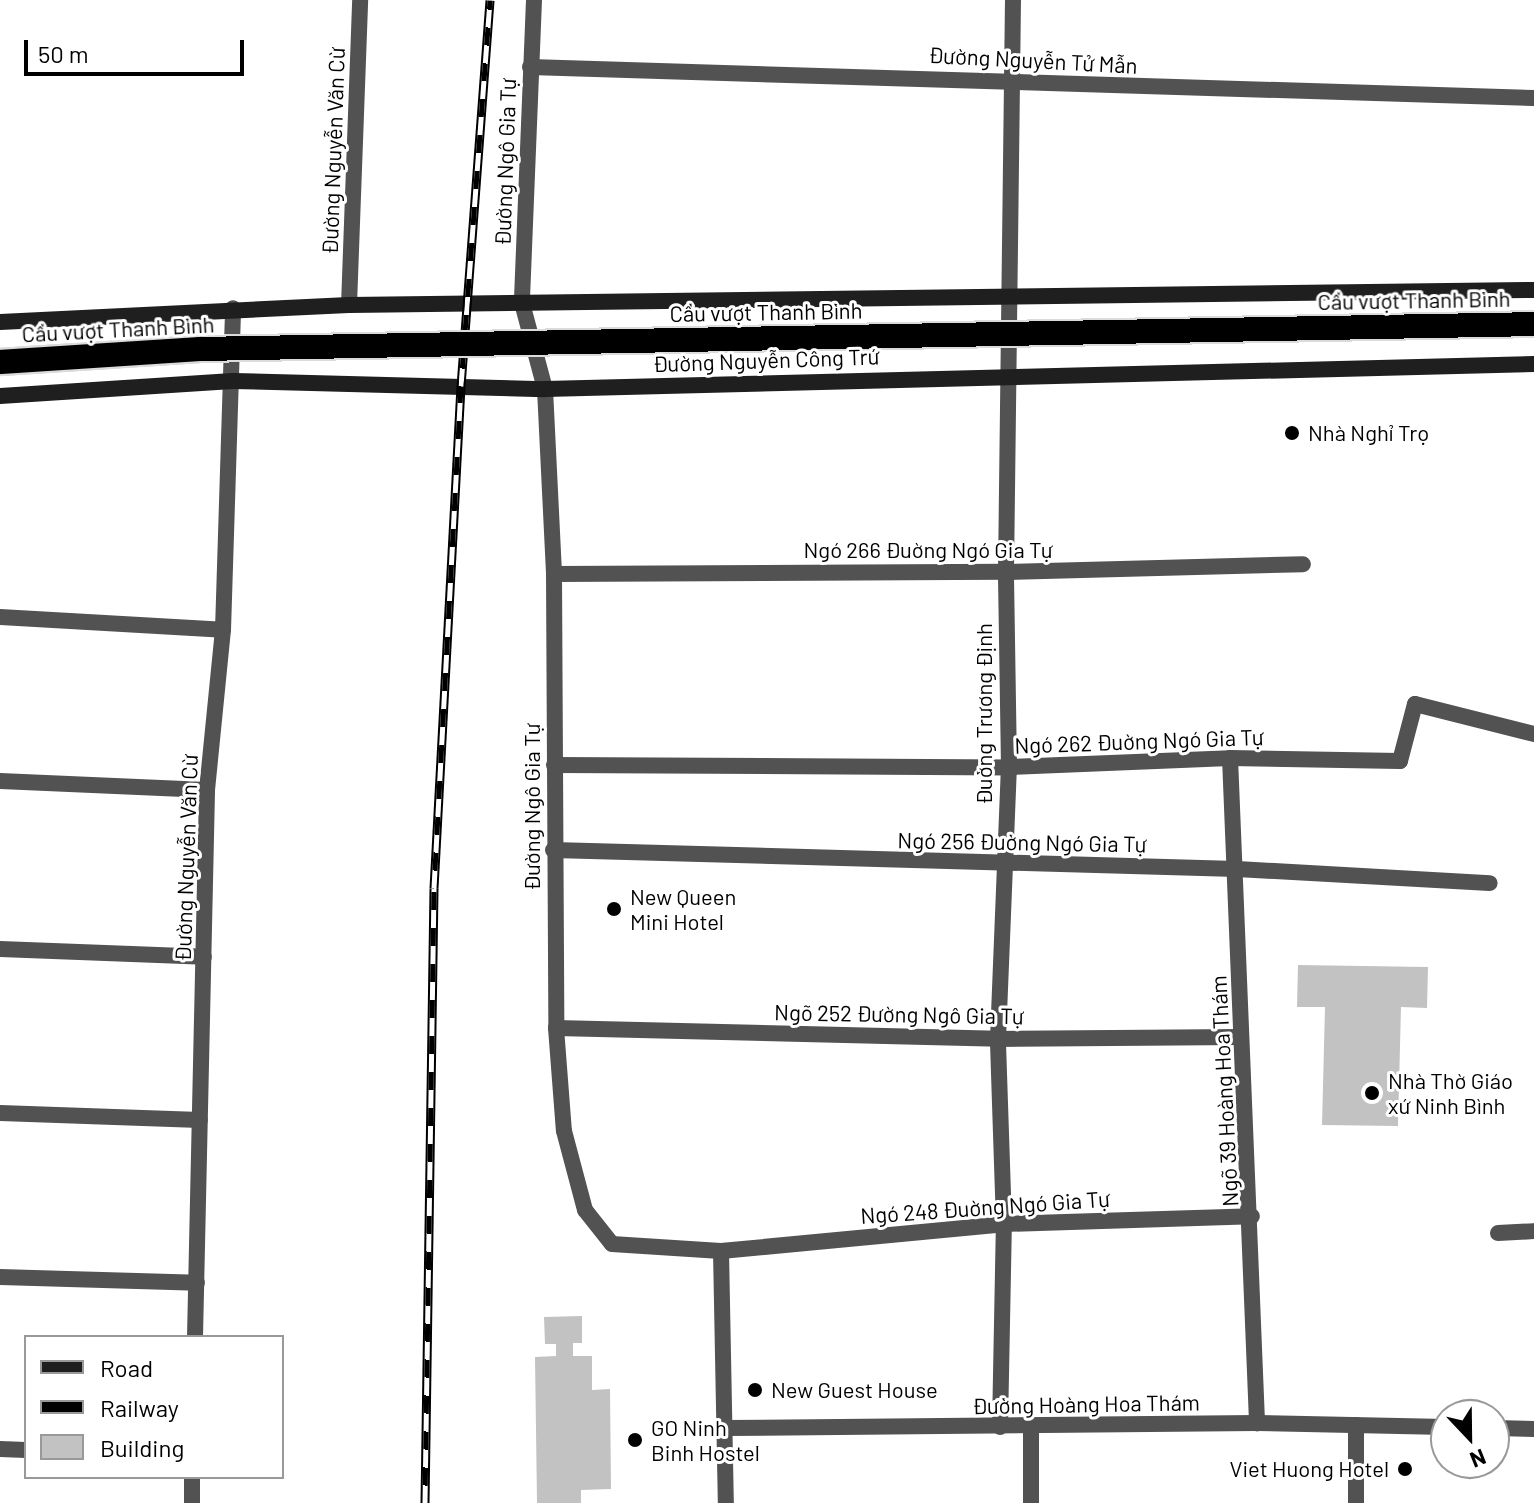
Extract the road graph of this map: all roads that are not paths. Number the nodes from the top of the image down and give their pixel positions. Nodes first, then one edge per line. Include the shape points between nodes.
1 (360, 0) edge
2 (534, 0) edge
3 (1013, 0) edge
4 (530, 67) junction
5 (1013, 79) junction
6 (1534, 98) edge
7 (1534, 290) edge
8 (1009, 298) junction
9 (522, 303) junction
10 (349, 305) junction
11 (233, 308) junction
12 (0, 322) edge
13 (1534, 324) edge
14 (0, 362) edge
15 (1534, 364) edge
16 (1007, 375) junction
17 (233, 381) junction
18 (545, 389) junction
19 (0, 396) edge
20 (1303, 564) dead end
21 (1006, 572) junction
22 (554, 574) junction
23 (0, 617) edge
24 (223, 630) junction
25 (1534, 734) edge
26 (1230, 758) junction
27 (554, 765) junction
28 (1009, 767) junction
29 (0, 781) edge
30 (207, 790) junction
31 (553, 850) junction
32 (1004, 865) junction
33 (1237, 869) junction
34 (1490, 883) dead end
35 (0, 949) edge
36 (204, 957) junction
37 (556, 1028) junction
38 (1241, 1037) junction
39 (998, 1039) junction
40 (0, 1113) edge
41 (200, 1120) junction
42 (1252, 1216) junction
43 (1004, 1224) junction
44 (1534, 1231) edge
45 (1498, 1233) dead end
46 (721, 1251) junction
47 (0, 1277) edge
48 (197, 1283) junction
49 (195, 1335) edge
50 (1257, 1423) junction
51 (1356, 1425) junction
52 (1000, 1427) junction
53 (1430, 1427) edge
54 (726, 1428) junction
55 (1510, 1428) edge
56 (1031, 1429) junction
57 (1534, 1429) edge
58 (0, 1449) edge
59 (24, 1450) edge
60 (192, 1479) edge
61 (192, 1503) edge
62 (726, 1503) edge
63 (1031, 1503) edge
64 (1356, 1503) edge

1 - 10 street, Đường Nguyễn Văn Cừ
2 - 4 street, Đường Ngô Gia Tự
3 - 5 street, Đuờng Trương Định
4 - 5 street, Đường Nguyễn Tử Mẫn
4 - 9 street, Đường Ngô Gia Tự
5 - 6 street, Đường Nguyễn Tử Mẫn via 1273,94
5 - 8 street, Đuờng Trương Định
7 - 8 main road
8 - 9 main road
8 - 16 street, Đuờng Trương Định
9 - 10 main road
9 - 18 street, Đường Ngô Gia Tự
10 - 11 main road
11 - 12 main road
11 - 17 street, Đường Nguyễn Văn Cừ
13 - 14 highway, Cầu vượt Thanh Bình, bridge via 216,349
15 - 16 main road, Đường Nguyễn Công Trứ
16 - 18 main road, Đường Nguyễn Công Trứ
16 - 21 street, Đuờng Trương Định
17 - 18 main road, Đường Nguyễn Công Trứ
17 - 19 main road, Đường Nguyễn Công Trứ
17 - 24 street, Đường Nguyễn Văn Cừ
18 - 22 street, Đường Ngô Gia Tự
20 - 21 street, Ngó 266 Đuờng Ngó Gia Tự
21 - 22 street, Ngó 266 Đuờng Ngó Gia Tự
21 - 28 street, Đuờng Trương Định
22 - 27 street, Đường Ngô Gia Tự
23 - 24 street
24 - 30 street, Đường Nguyễn Văn Cừ
25 - 26 street, Ngó 262 Đuờng Ngó Gia Tự via 1415,704 1400,761
26 - 28 street, Ngó 262 Đuờng Ngó Gia Tự
26 - 33 street, Ngõ 39 Hoàng Hoa Thám
27 - 28 street, Ngó 262 Đuờng Ngó Gia Tự
27 - 31 street, Đường Ngô Gia Tự
28 - 32 street, Đuờng Trương Định
29 - 30 street
30 - 36 street, Đường Nguyễn Văn Cừ
31 - 32 street, Ngó 256 Đuờng Ngó Gia Tự
31 - 37 street, Đường Ngô Gia Tự
32 - 33 street, Ngó 256 Đuờng Ngó Gia Tự
32 - 39 street, Đuờng Trương Định
33 - 34 street, Ngó 256 Đuờng Ngó Gia Tự
33 - 38 street, Ngõ 39 Hoàng Hoa Thám
35 - 36 street
36 - 41 street, Đường Nguyễn Văn Cừ
37 - 39 street, Ngõ 252 Đường Ngô Gia Tự
37 - 46 street, Đường Ngô Gia Tự via 564,1131 585,1210 612,1244
38 - 39 street, Ngõ 252 Đường Ngô Gia Tự
38 - 42 street, Ngõ 39 Hoàng Hoa Thám
39 - 43 street, Đuờng Trương Định
40 - 41 street
41 - 48 street, Đường Nguyễn Văn Cừ
42 - 43 street, Ngó 248 Đuờng Ngó Gia Tự
42 - 50 street, Ngõ 39 Hoàng Hoa Thám
43 - 46 street, Ngó 248 Đuờng Ngó Gia Tự
43 - 52 street, Đuờng Trương Định
44 - 45 street
46 - 54 street
47 - 48 street
48 - 49 street, Đường Nguyễn Văn Cừ
50 - 51 street, Đường Hoàng Hoa Thám
50 - 56 street, Đường Hoàng Hoa Thám
51 - 53 street, Đường Hoàng Hoa Thám
51 - 64 street
52 - 54 street, Đường Hoàng Hoa Thám
52 - 56 street, Đường Hoàng Hoa Thám
54 - 62 street
55 - 57 street
56 - 63 street
58 - 59 street
60 - 61 street

